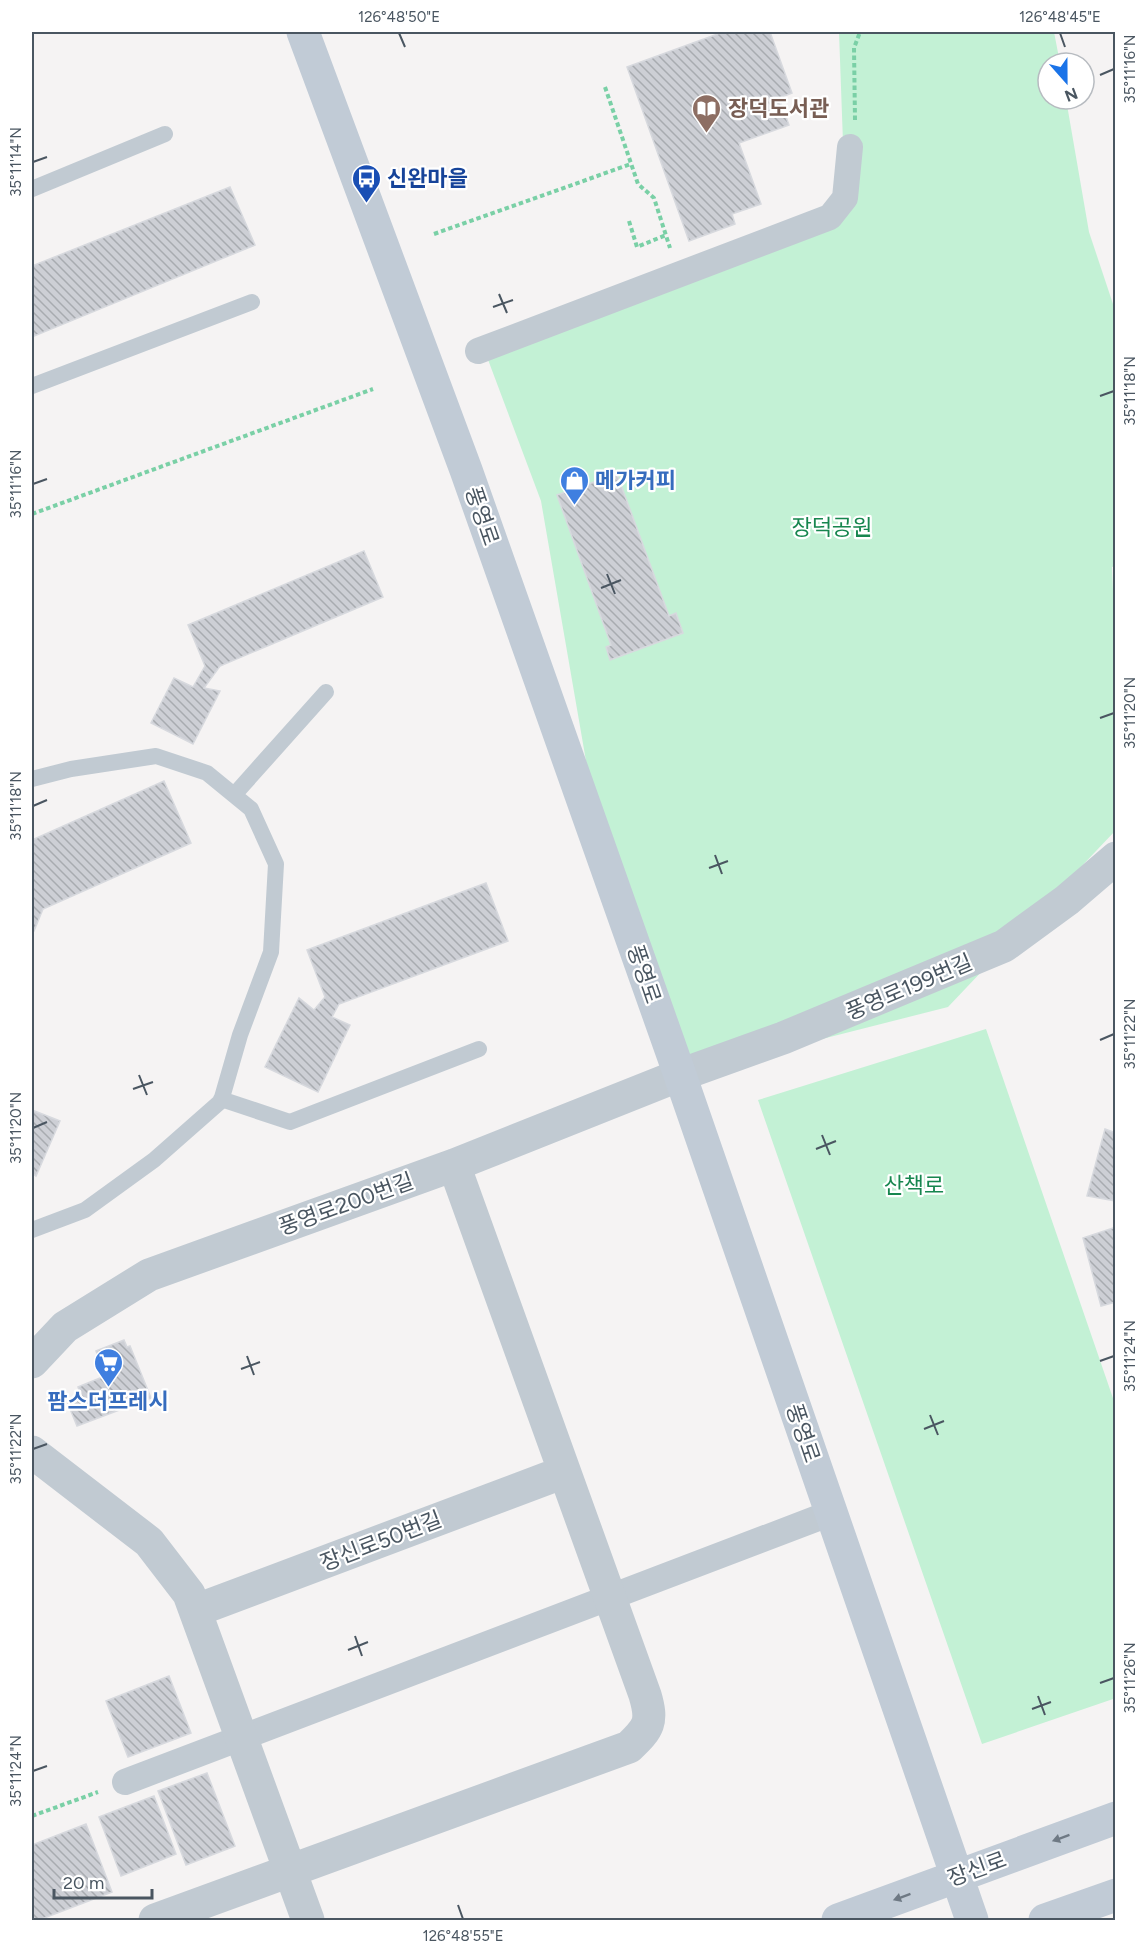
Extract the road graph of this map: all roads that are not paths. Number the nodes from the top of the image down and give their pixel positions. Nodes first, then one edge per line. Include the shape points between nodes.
1 (303, 32) edge
2 (165, 134) dead end
3 (849, 147) road end
4 (32, 189) edge
5 (252, 302) dead end
6 (478, 351) dead end
7 (32, 386) edge
8 (326, 692) dead end
9 (32, 779) edge
10 (234, 795) junction
11 (1116, 858) edge
12 (479, 1049) dead end
13 (680, 1075) junction
14 (222, 1099) junction
15 (454, 1165) junction
16 (32, 1230) edge
17 (32, 1362) edge
18 (32, 1452) edge
19 (564, 1472) junction
20 (831, 1513) junction
21 (611, 1598) junction
22 (197, 1610) junction
23 (244, 1738) junction
24 (125, 1782) road end
25 (1116, 1818) edge
26 (290, 1871) junction
27 (957, 1877) junction
28 (1116, 1895) edge
29 (155, 1920) edge
30 (308, 1920) edge
31 (838, 1920) edge
32 (972, 1920) edge
33 (1045, 1920) edge

1 - 13 main road, 풍영로 via 433,379
2 - 4 lane
3 - 6 street via 845,198 830,217
5 - 7 lane
8 - 10 lane
9 - 10 lane via 156,756 207,774
10 - 14 lane via 251,809 276,864 271,952 240,1035
11 - 13 street, 풍영로199번길 via 1004,946 783,1038
12 - 14 lane via 290,1122
13 - 15 street, 풍영로200번길
13 - 20 main road, 풍영로
14 - 16 lane via 154,1160 85,1210
15 - 17 street, 풍영로200번길 via 149,1275 65,1327
15 - 19 street
18 - 22 street via 149,1542
19 - 21 street
19 - 22 street, 장신로50번길
20 - 21 street
20 - 27 main road, 풍영로
21 - 23 street
21 - 26 street via 651,1715 645,1731 629,1747
22 - 23 street
23 - 24 street
23 - 26 street
25 -> 27 main road, 장신로
26 - 29 street
26 - 30 street
27 -> 31 main road, 장신로
27 - 32 main road, 풍영로
28 - 33 main road

